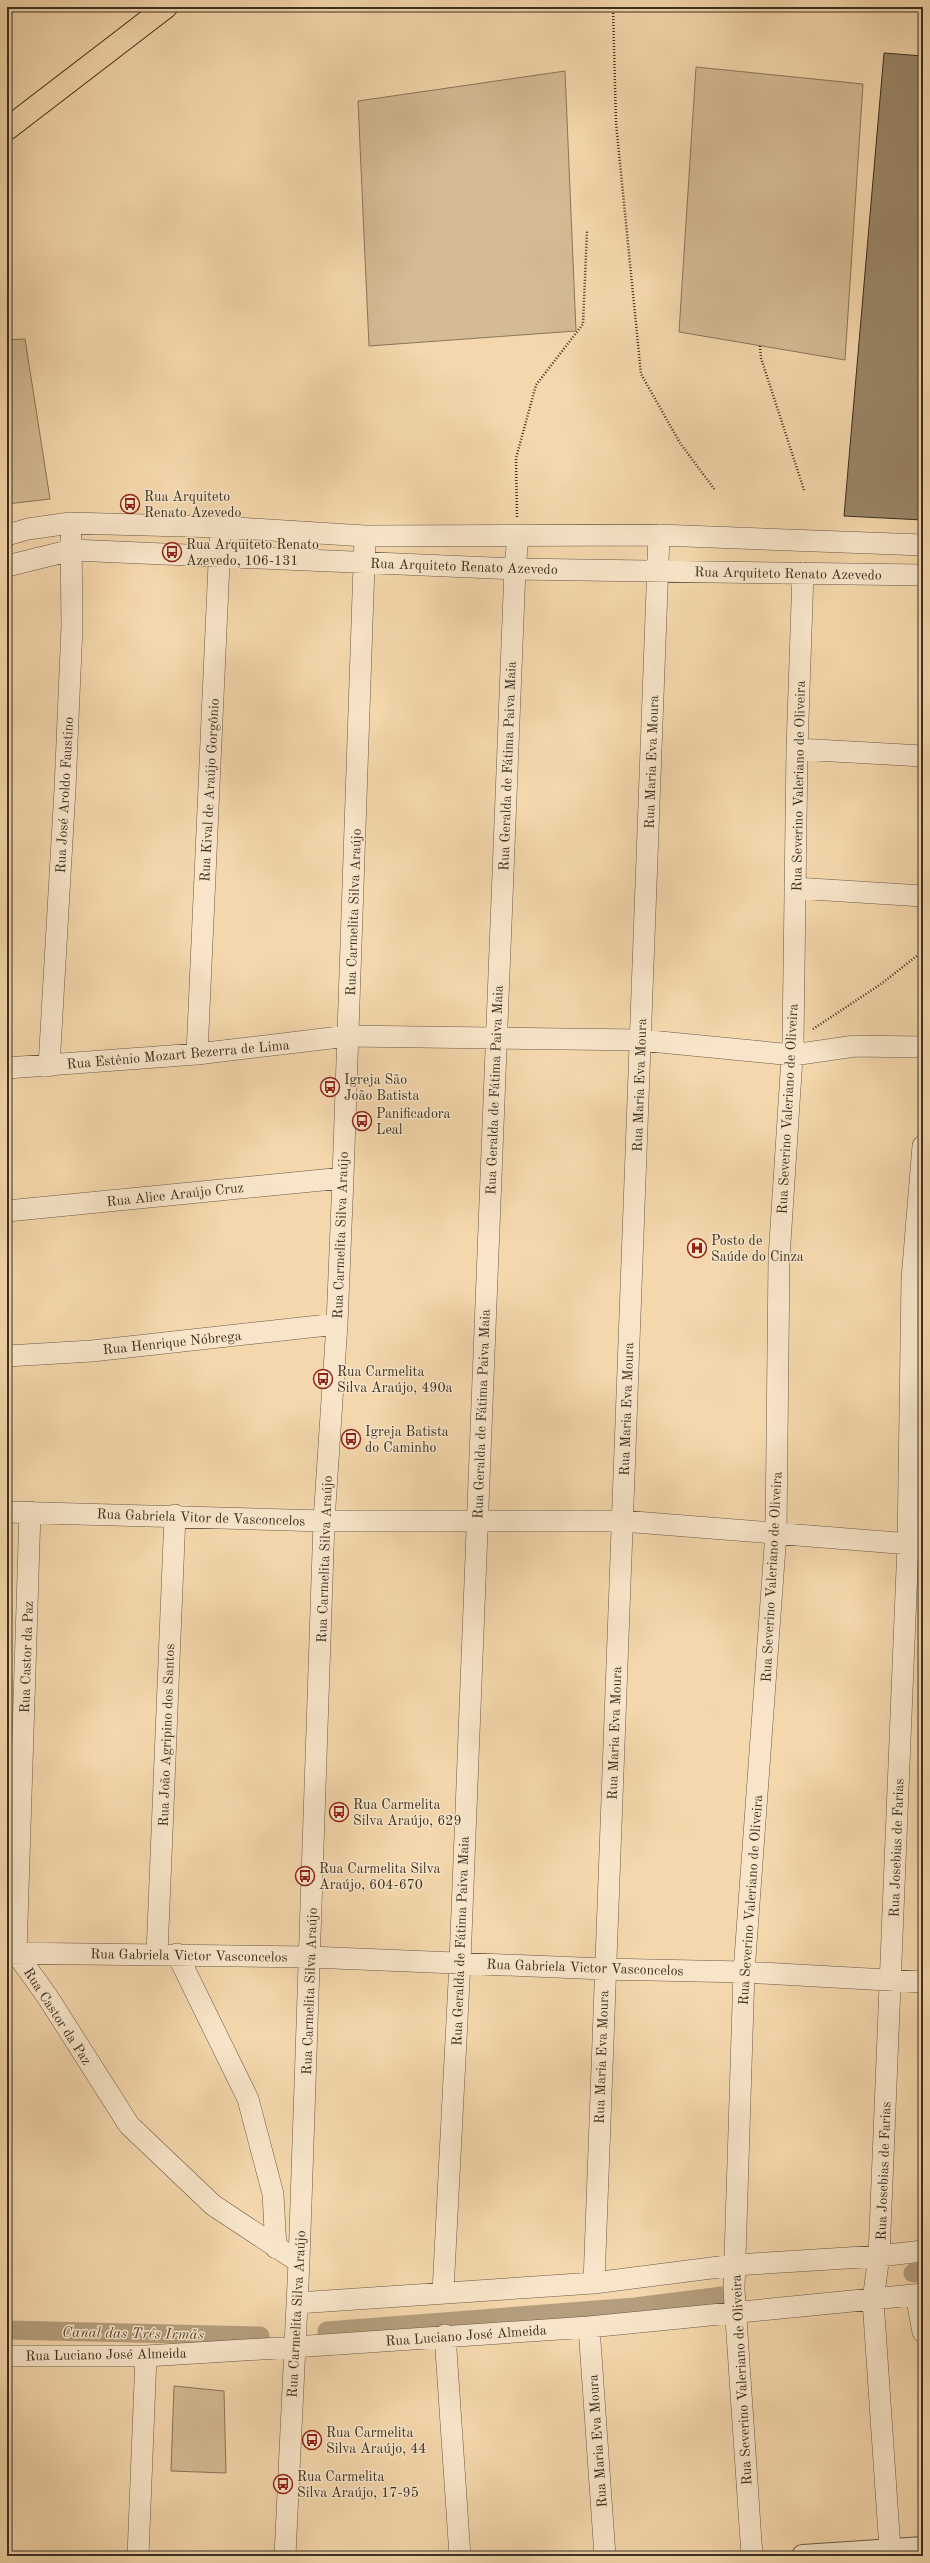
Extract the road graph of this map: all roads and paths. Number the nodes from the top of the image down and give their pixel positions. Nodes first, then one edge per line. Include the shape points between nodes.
1 (166, 7) edge
2 (613, 7) edge
3 (7, 129) edge
4 (587, 231) dead end
5 (760, 346) dead end
6 (715, 490) dead end
7 (804, 490) dead end
8 (70, 523) junction
9 (220, 527) junction
10 (7, 535) edge
11 (659, 535) junction
12 (365, 536) junction
13 (518, 536) junction
14 (923, 545) edge
15 (72, 550) junction
16 (219, 556) junction
17 (365, 562) junction
18 (7, 566) edge
19 (515, 569) junction
20 (658, 570) junction
21 (803, 573) junction
22 (923, 575) edge
23 (797, 749) junction
24 (923, 756) edge
25 (795, 888) junction
26 (923, 896) edge
27 (923, 951) edge
28 (348, 1036) junction
29 (496, 1037) junction
30 (640, 1040) junction
31 (923, 1048) edge
32 (793, 1049) junction
33 (197, 1054) junction
34 (49, 1066) junction
35 (7, 1068) edge
36 (923, 1146) edge
37 (343, 1178) junction
38 (7, 1211) edge
39 (337, 1324) junction
40 (7, 1356) edge
41 (7, 1512) edge
42 (30, 1512) junction
43 (175, 1515) junction
44 (324, 1521) junction
45 (476, 1521) junction
46 (622, 1521) junction
47 (776, 1533) junction
48 (915, 1544) edge
49 (12, 1953) edge
50 (167, 1954) junction
51 (310, 1957) junction
52 (460, 1962) junction
53 (604, 1969) junction
54 (744, 1972) junction
55 (890, 1980) junction
56 (923, 1982) edge
57 (276, 2248) junction
58 (923, 2251) edge
59 (879, 2256) junction
60 (299, 2262) junction
61 (735, 2265) junction
62 (594, 2283) junction
63 (443, 2292) junction
64 (919, 2295) edge
65 (873, 2300) junction
66 (297, 2303) junction
67 (735, 2312) junction
68 (589, 2327) junction
69 (923, 2332) edge
70 (445, 2335) junction
71 (294, 2347) junction
72 (7, 2356) edge
73 (146, 2356) junction
74 (923, 2548) edge
75 (890, 2549) junction
76 (138, 2556) edge
77 (285, 2556) edge
78 (460, 2556) edge
79 (605, 2556) edge
80 (752, 2556) edge
81 (803, 2556) edge

1 - 3 highway
2 - 6 path via 616,123 641,374 680,443
4 - 13 path via 583,324 536,386 516,458
5 - 7 path via 761,358
8 - 9 street, Rua Arquiteto Renato Azevedo
8 - 10 street, Rua Arquiteto Renato Azevedo
8 - 15 street, Rua José Aroldo Faustino
9 - 12 street, Rua Arquiteto Renato Azevedo
9 - 16 street, Rua Kival de Araújo Gorgônio
11 - 13 street, Rua Arquiteto Renato Azevedo
11 - 14 street, Rua Arquiteto Renato Azevedo
11 - 20 street, Rua Maria Eva Moura
12 - 13 street, Rua Arquiteto Renato Azevedo
12 - 17 street, Rua Carmelita Silva Araújo
13 - 19 street, Rua Geralda de Fátima Paiva Maia
15 - 16 street, Rua Arquiteto Renato Azevedo
15 - 18 street, Rua Arquiteto Renato Azevedo
15 - 34 street, Rua José Aroldo Faustino via 72,626 65,789
16 - 17 street, Rua Arquiteto Renato Azevedo
16 - 33 street, Rua Kival de Araújo Gorgônio
17 - 19 street, Rua Arquiteto Renato Azevedo
17 - 28 street, Rua Carmelita Silva Araújo
19 - 20 street, Rua Arquiteto Renato Azevedo
19 - 29 street, Rua Geralda de Fátima Paiva Maia
20 - 21 street, Rua Arquiteto Renato Azevedo
20 - 30 street, Rua Maria Eva Moura
21 - 22 street, Rua Arquiteto Renato Azevedo
21 - 23 street, Rua Severino Valeriano de Oliveira
23 - 24 street
23 - 25 street, Rua Severino Valeriano de Oliveira
25 - 26 street
25 - 32 street, Rua Severino Valeriano de Oliveira
27 - 32 path
28 - 29 street, Rua Estênio Mozart Bezerra de Lima
28 - 33 street, Rua Estênio Mozart Bezerra de Lima
28 - 37 street, Rua Carmelita Silva Araújo
29 - 30 street, Rua Estênio Mozart Bezerra de Lima
29 - 45 street, Rua Geralda de Fátima Paiva Maia
30 - 32 street, Rua Estênio Mozart Bezerra de Lima
30 - 46 street, Rua Maria Eva Moura
31 - 32 street, Rua Estênio Mozart Bezerra de Lima via 855,1046
32 - 47 street, Rua Severino Valeriano de Oliveira via 779,1258
33 - 34 street, Rua Estênio Mozart Bezerra de Lima
34 - 35 street, Rua Estênio Mozart Bezerra de Lima
36 - 48 street, Rua Josebias de Farias via 912,1294
37 - 38 street, Rua Alice Araújo Cruz
37 - 39 street, Rua Carmelita Silva Araújo
39 - 40 street, Rua Henrique Nóbrega via 92,1351
39 - 44 street, Rua Carmelita Silva Araújo
41 - 42 street, Rua Gabriela Vitor de Vasconcelos
42 - 43 street, Rua Gabriela Vitor de Vasconcelos
42 - 49 street, Rua Castor da Paz
43 - 44 street, Rua Gabriela Vitor de Vasconcelos
43 - 50 street, Rua João Agripino dos Santos
44 - 45 street, Rua Gabriela Vitor de Vasconcelos
44 - 51 street, Rua Carmelita Silva Araújo
45 - 46 street, Rua Gabriela Vitor de Vasconcelos
45 - 52 street, Rua Geralda de Fátima Paiva Maia
46 - 47 street, Rua Gabriela Vitor de Vasconcelos
46 - 53 street, Rua Maria Eva Moura
47 - 48 street, Rua Gabriela Vitor de Vasconcelos
47 - 54 street, Rua Severino Valeriano de Oliveira
48 - 55 street, Rua Josebias de Farias
49 - 50 street, Rua Gabriela Victor Vasconcelos
49 - 57 street, Rua Castor da Paz via 47,1996 129,2125 213,2205
50 - 51 street, Rua Gabriela Victor Vasconcelos
50 - 57 street via 248,2099 273,2194
51 - 52 street, Rua Gabriela Victor Vasconcelos
51 - 60 street, Rua Carmelita Silva Araújo
52 - 53 street, Rua Gabriela Victor Vasconcelos
52 - 63 street, Rua Geralda de Fátima Paiva Maia
53 - 54 street, Rua Gabriela Victor Vasconcelos
53 - 62 street, Rua Maria Eva Moura
54 - 55 street, Rua Gabriela Victor Vasconcelos
54 - 61 street, Rua Severino Valeriano de Oliveira
55 - 56 street, Rua Gabriela Victor Vasconcelos
55 - 59 street, Rua Josebias de Farias
57 - 60 street, Rua Castor da Paz
58 - 59 street
59 - 61 street
59 - 65 street, Rua Josebias de Farias
60 - 66 street, Rua Carmelita Silva Araújo
61 - 62 street
61 - 67 street, Rua Severino Valeriano de Oliveira
62 - 63 street
63 - 66 street
64 - 65 street, Rua Luciano José Almeida
64 - 69 street
65 - 67 street, Rua Luciano José Almeida
65 - 75 street, Rua Josebias de Farias
66 - 71 street, Rua Carmelita Silva Araújo
67 - 68 street, Rua Luciano José Almeida
67 - 80 street, Rua Severino Valeriano de Oliveira
68 - 70 street, Rua Luciano José Almeida
68 - 79 street, Rua Maria Eva Moura
70 - 71 street, Rua Luciano José Almeida
70 - 78 street
71 - 73 street, Rua Luciano José Almeida
71 - 77 street, Rua Carmelita Silva Araújo
72 - 73 street, Rua Luciano José Almeida
73 - 76 street
74 - 75 street
75 - 81 street

